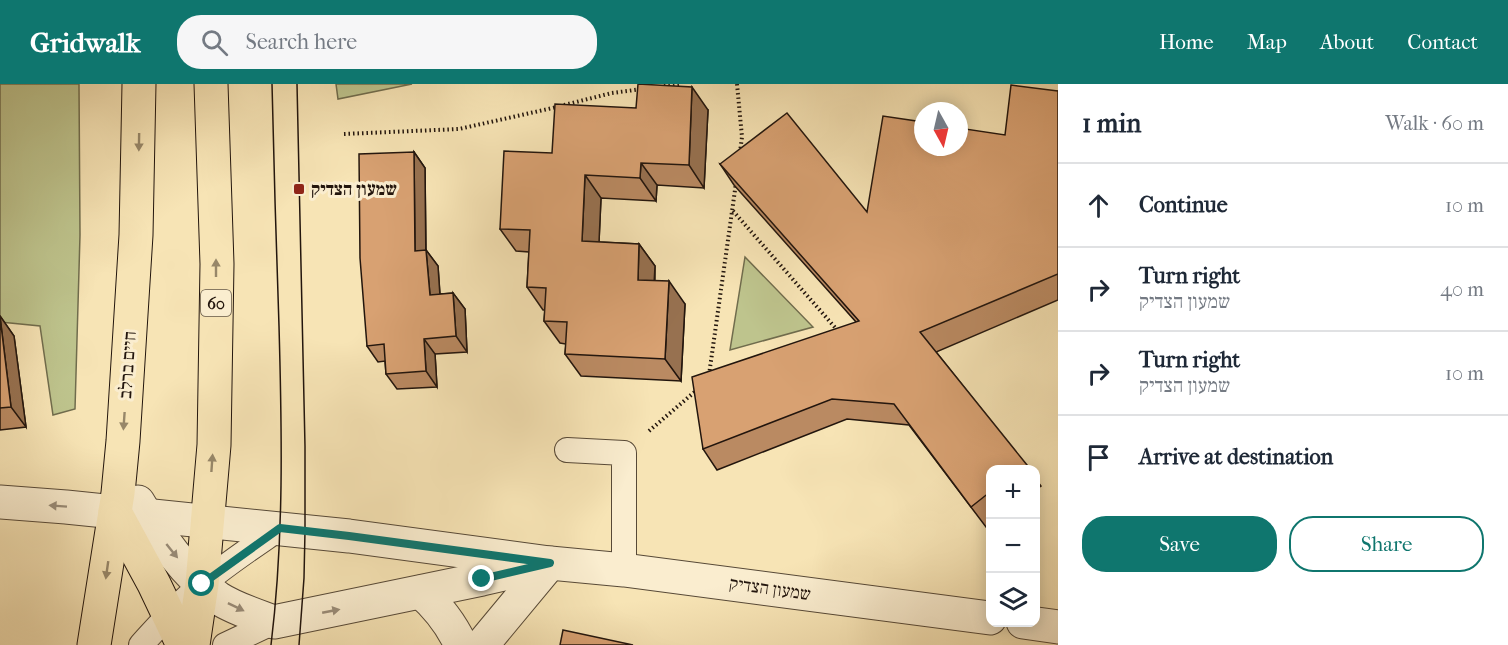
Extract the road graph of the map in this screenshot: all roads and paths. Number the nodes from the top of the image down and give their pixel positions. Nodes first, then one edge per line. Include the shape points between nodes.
1 (139, 84) edge
2 (211, 84) edge
3 (680, 84) edge
4 (736, 84) edge
5 (657, 87) edge
6 (646, 89) edge
7 (344, 134) dead end
8 (740, 158) edge
9 (737, 179) edge
10 (732, 211) junction
11 (842, 336) edge
12 (709, 380) edge
13 (700, 387) edge
14 (567, 450) dead end
15 (624, 453) junction
16 (0, 502) edge
17 (130, 513) junction
18 (208, 521) junction
19 (280, 528) junction
20 (550, 563) junction
21 (624, 570) junction
22 (202, 584) junction
23 (420, 592) junction
24 (169, 615) junction
25 (986, 617) edge
26 (274, 622) junction
27 (1040, 624) edge
28 (1058, 627) edge
29 (94, 645) edge
30 (141, 645) edge
31 (183, 645) edge
32 (193, 645) edge
33 (225, 645) edge
34 (461, 645) edge
35 (482, 645) edge

1 -> 17 highway, חיים ברלב via 136,236 120,470
18 -> 2 highway, 60 via 214,445 216,264
3 - 5 path
4 - 8 path via 742,137
6 - 7 path via 612,93 459,129
9 - 10 path
10 - 11 path
10 - 12 path
13 - 15 path
14 - 15 lane
15 - 21 lane
17 -> 16 street, שמעון הצדיק
17 - 18 street, שמעון הצדיק
17 -> 22 street via 166,543
17 - 24 highway via 136,548
17 -> 29 highway, חיים ברלב
18 - 19 street, שמעון הצדיק
18 - 22 highway, 60
19 - 20 street, שמעון הצדיק
19 - 22 lane
20 - 21 street, שמעון הצדיק
20 - 23 street, שמעון הצדיק
20 - 35 street
21 - 25 street, שמעון הצדיק
22 - 24 lane
22 -> 26 street via 233,606
22 - 32 highway, 60
26 -> 23 street, שמעון הצדיק
23 - 34 street via 444,616
24 - 30 lane
24 - 31 highway
26 - 33 lane
27 - 28 street

